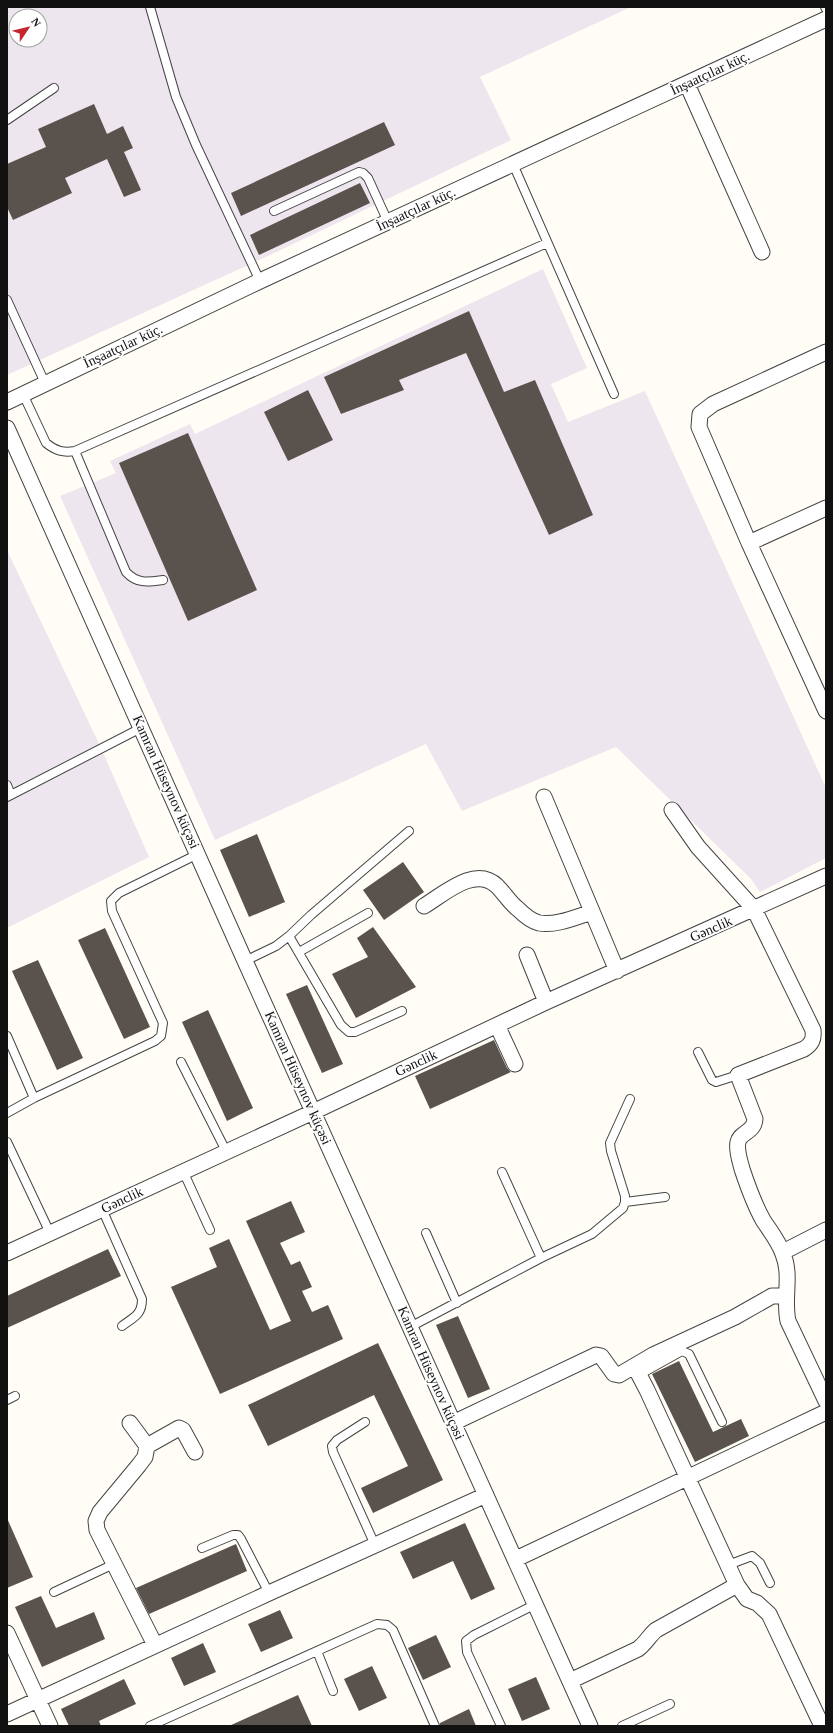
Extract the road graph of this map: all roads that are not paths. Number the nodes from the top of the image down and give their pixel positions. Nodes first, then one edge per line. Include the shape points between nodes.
1 (150, 7) edge
2 (826, 19) edge
3 (687, 84) junction
4 (54, 88) dead end
5 (7, 120) edge
6 (513, 164) junction
7 (274, 211) dead end
8 (388, 222) junction
9 (547, 243) junction
10 (762, 252) dead end
11 (260, 281) junction
12 (7, 300) edge
13 (826, 352) edge
14 (45, 383) junction
15 (22, 394) junction
16 (614, 394) dead end
17 (7, 402) edge
18 (7, 428) edge
19 (75, 451) junction
20 (826, 508) edge
21 (749, 543) junction
22 (163, 580) dead end
23 (822, 690) edge
24 (826, 711) edge
25 (141, 728) junction
26 (7, 785) edge
27 (9, 796) edge
28 (544, 797) dead end
29 (672, 810) dead end
30 (409, 831) dead end
31 (198, 854) junction
32 (826, 876) edge
33 (424, 906) dead end
34 (754, 909) junction
35 (592, 912) junction
36 (368, 913) dead end
37 (289, 936) junction
38 (299, 952) junction
39 (526, 955) dead end
40 (245, 961) junction
41 (617, 971) junction
42 (546, 1002) junction
43 (402, 1011) dead end
44 (497, 1025) junction
45 (7, 1036) edge
46 (698, 1052) dead end
47 (181, 1062) dead end
48 (515, 1064) dead end
49 (738, 1075) junction
50 (34, 1098) junction
51 (630, 1099) dead end
52 (313, 1112) junction
53 (7, 1113) edge
54 (7, 1142) edge
55 (226, 1151) junction
56 (183, 1171) junction
57 (502, 1172) dead end
58 (665, 1197) dead end
59 (625, 1202) junction
60 (102, 1209) junction
61 (210, 1230) dead end
62 (826, 1230) edge
63 (50, 1233) junction
64 (426, 1233) dead end
65 (783, 1252) junction
66 (7, 1253) edge
67 (541, 1258) junction
68 (786, 1296) junction
69 (457, 1303) junction
70 (122, 1326) dead end
71 (410, 1327) junction
72 (637, 1371) junction
73 (15, 1396) dead end
74 (7, 1400) edge
75 (826, 1401) edge
76 (826, 1412) edge
77 (365, 1422) dead end
78 (722, 1422) dead end
79 (130, 1423) dead end
80 (453, 1423) junction
81 (147, 1446) junction
82 (195, 1452) dead end
83 (688, 1478) junction
84 (486, 1495) junction
85 (375, 1545) junction
86 (202, 1548) dead end
87 (516, 1559) junction
88 (114, 1564) junction
89 (728, 1565) junction
90 (770, 1583) dead end
91 (737, 1585) junction
92 (54, 1592) dead end
93 (269, 1593) junction
94 (536, 1604) junction
95 (7, 1632) edge
96 (155, 1645) junction
97 (317, 1651) junction
98 (570, 1681) junction
99 (332, 1692) dead end
100 (37, 1700) junction
101 (670, 1704) dead end
102 (7, 1714) edge
103 (585, 1724) edge
104 (50, 1726) edge
105 (150, 1726) edge
106 (435, 1726) edge
107 (501, 1726) edge
108 (622, 1726) edge
109 (822, 1726) edge

1 - 11 lane via 176,96 196,145
2 - 3 street, İnşaatçılar küç.
3 - 6 street, İnşaatçılar küç.
3 - 10 street
4 - 5 lane
6 - 8 street, İnşaatçılar küç.
6 - 9 lane
7 - 8 lane via 358,172 368,178
8 - 11 street, İnşaatçılar küç.
9 - 16 lane
9 - 19 lane
11 - 14 street, İnşaatçılar küç.
12 - 14 lane
13 - 21 street via 713,404 700,414 699,427
14 - 15 street, İnşaatçılar küç.
15 - 17 street, İnşaatçılar küç.
15 - 19 lane via 46,443 64,453
18 - 25 street, Kamran Hüseynov küçəsi
19 - 22 lane via 126,572 132,579 144,582
20 - 21 street
21 - 23 street
23 - 24 street
25 - 27 lane
25 - 31 street, Kamran Hüseynov küçəsi
26 - 27 lane
28 - 35 street
29 - 34 street via 698,847
30 - 37 lane via 311,914
31 - 40 street, Kamran Hüseynov küçəsi
31 - 50 lane via 119,893 111,901 112,912 163,1023 161,1036
32 - 34 street, Gənclik
33 - 35 street via 468,880 478,878 488,880 497,886 526,917 538,922 556,923
34 - 41 street, Gənclik
34 - 49 street via 814,1036 812,1042 804,1049
35 - 41 street
36 - 38 lane
37 - 38 lane
37 - 40 lane via 276,946
38 - 43 lane via 348,1032 354,1032
39 - 42 street
40 - 52 street, Kamran Hüseynov küçəsi
41 - 42 street, Gənclik
42 - 44 street, Gənclik
44 - 48 street
44 - 52 street, Gənclik
45 - 50 lane
46 - 49 lane via 712,1080 716,1082
47 - 55 lane
49 - 65 street via 755,1119 754,1125 738,1141 740,1162 750,1194
50 - 53 lane
51 - 59 lane via 610,1142
52 - 55 street, Gənclik
52 - 71 street, Kamran Hüseynov küçəsi
54 - 63 lane
55 - 56 street, Gənclik
56 - 60 street, Gənclik
56 - 61 lane
57 - 67 lane
58 - 59 lane
59 - 67 lane via 623,1208 595,1231
60 - 63 street, Gənclik
60 - 70 lane via 142,1299 139,1313
62 - 65 street
63 - 66 street, Gənclik
64 - 69 lane
65 - 68 street via 788,1267
67 - 69 lane
68 - 72 street via 772,1296 735,1317 653,1355
68 - 75 street via 788,1321
69 - 71 lane
71 - 80 street, Kamran Hüseynov küçəsi
72 - 78 lane via 682,1351 689,1354
72 - 80 street via 614,1374 601,1356 596,1355
72 - 83 street
73 - 74 lane
76 - 83 street
77 - 85 lane via 332,1446
79 - 81 street
80 - 84 street, Kamran Hüseynov küçəsi
81 - 82 street via 179,1428 183,1430
81 - 88 street via 145,1457 100,1512 96,1521 97,1530
83 - 87 street
83 - 89 street
84 - 85 street
84 - 87 street, Kamran Hüseynov küçəsi
85 - 93 street
86 - 93 lane via 238,1535
87 - 94 street, Kamran Hüseynov küçəsi
88 - 92 lane
88 - 96 street
89 - 90 lane via 752,1556 760,1563
89 - 91 street
91 - 98 street via 656,1630 638,1649
91 - 109 street via 747,1599 757,1603 769,1614
93 - 96 street
94 - 98 street, Kamran Hüseynov küçəsi
94 - 107 lane via 474,1634 466,1641 467,1652
95 - 100 street
96 - 100 street
97 - 99 lane
97 - 105 lane
97 - 106 lane via 377,1624 386,1625 393,1630
98 - 103 street, Kamran Hüseynov küçəsi
100 - 102 street
100 - 104 street
101 - 108 lane

